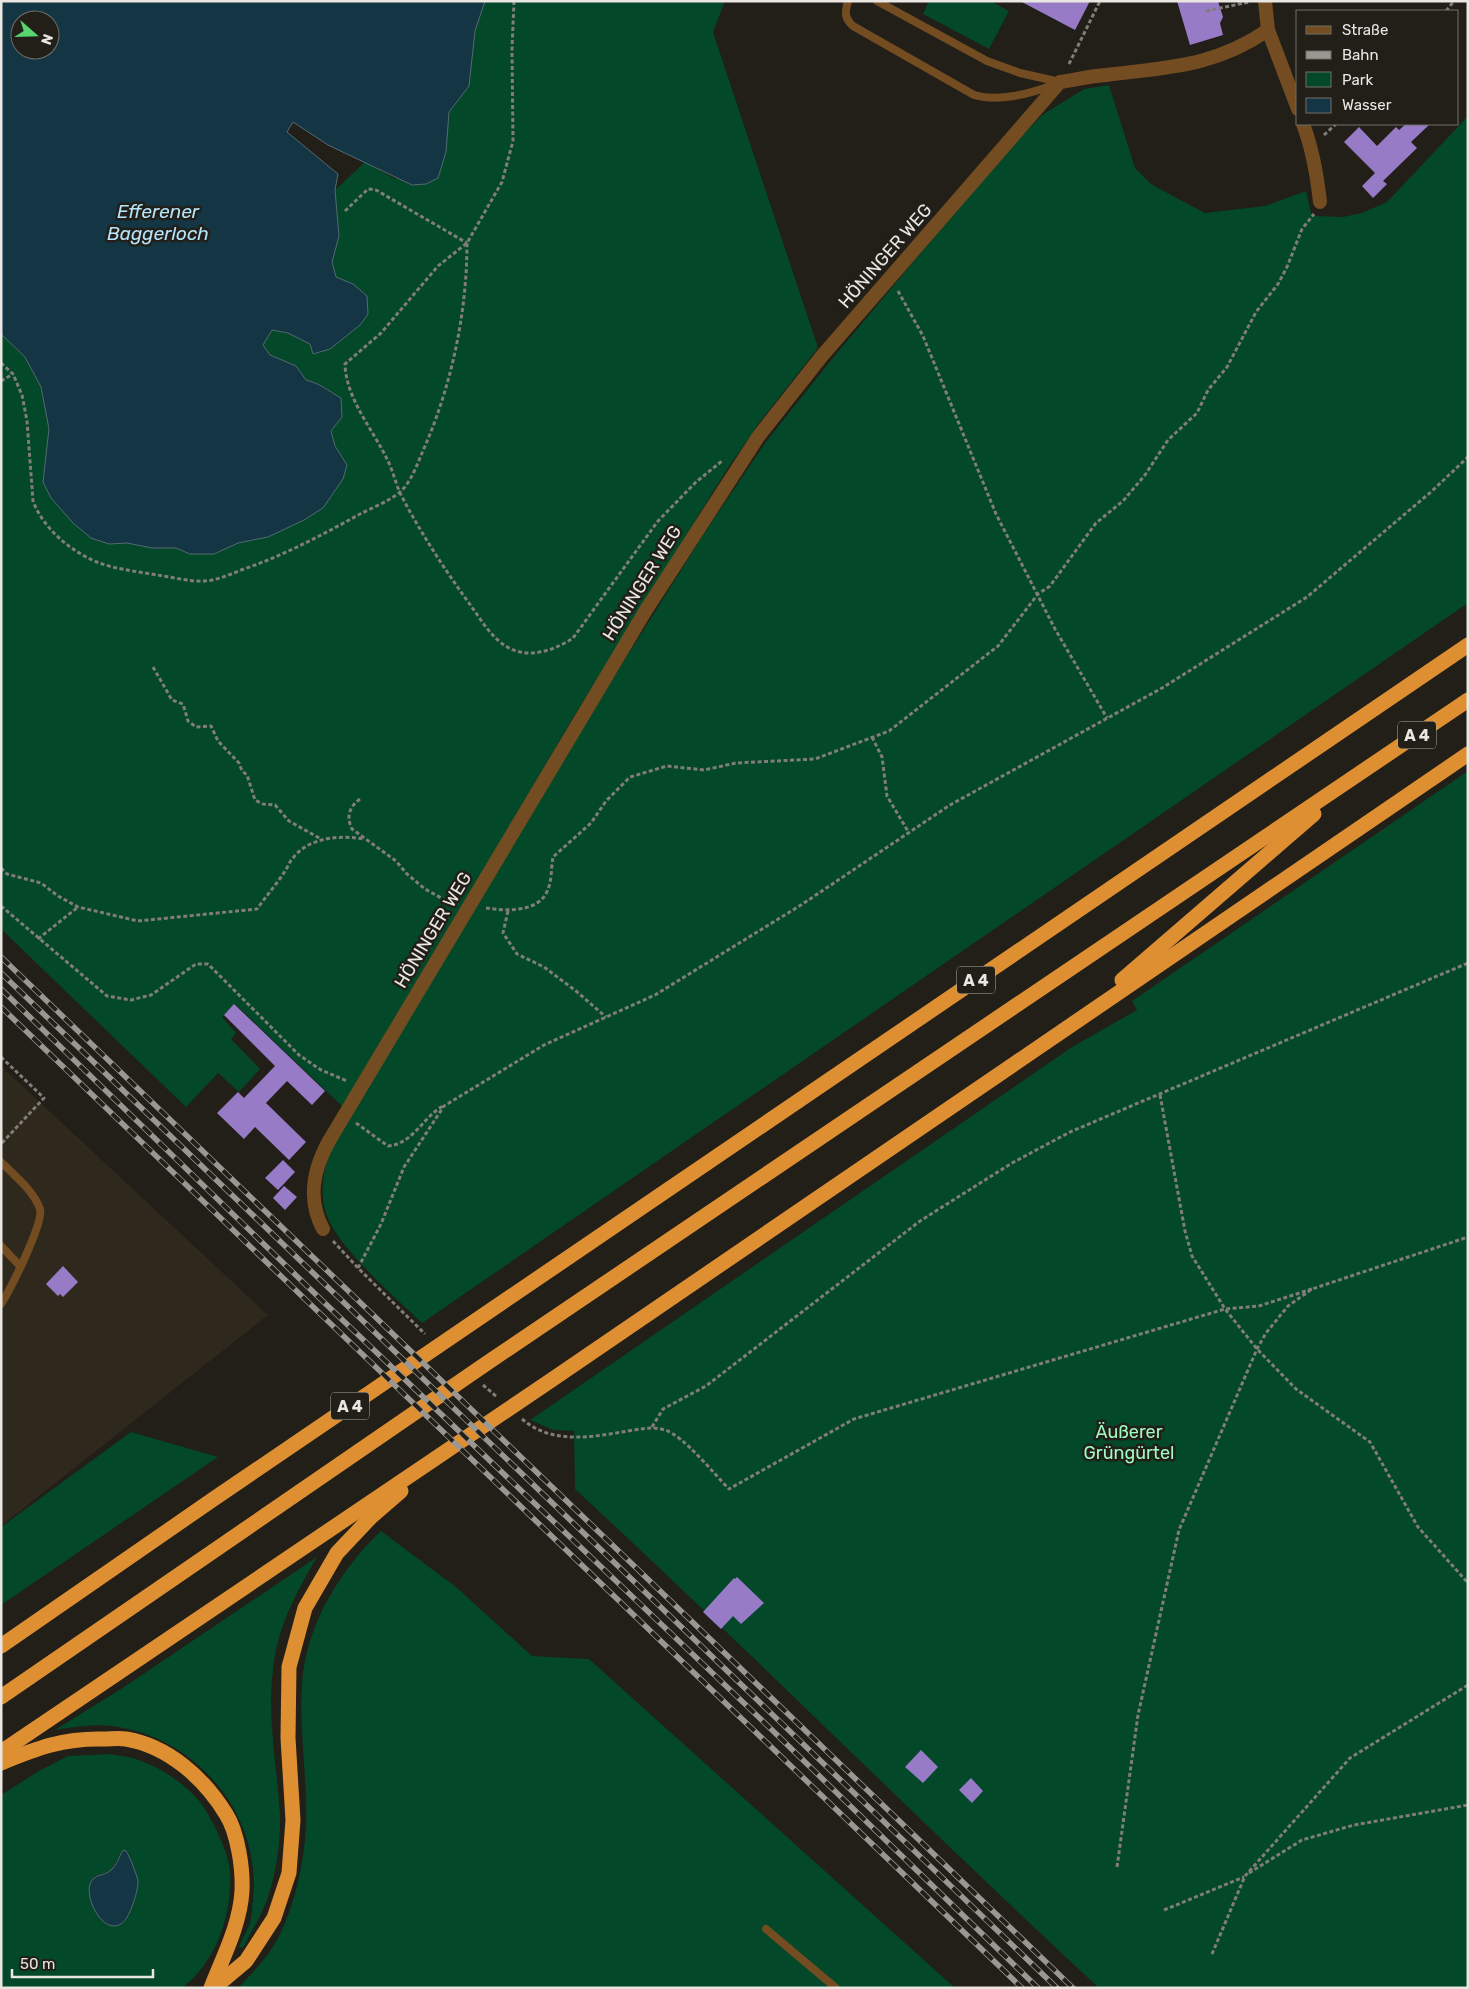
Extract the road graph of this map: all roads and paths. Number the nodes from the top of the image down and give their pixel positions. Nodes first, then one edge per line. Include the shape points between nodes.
1 (514, 1) edge
2 (848, 1) edge
3 (877, 1) edge
4 (1100, 1) edge
5 (1252, 1) edge
6 (1265, 1) edge
7 (1206, 11) dead end
8 (1268, 30) junction
9 (1060, 82) junction
10 (1296, 104) edge
11 (1303, 125) edge
12 (1320, 202) joint
13 (345, 211) dead end
14 (467, 243) junction
15 (890, 279) junction
16 (1, 363) edge
17 (13, 374) junction
18 (1, 381) edge
19 (728, 456) dead end
20 (1468, 457) edge
21 (400, 492) junction
22 (1038, 594) junction
23 (1468, 645) edge
24 (153, 667) dead end
25 (1468, 700) edge
26 (1107, 718) junction
27 (872, 737) junction
28 (1468, 754) edge
29 (1366, 769) junction
30 (360, 800) dead end
31 (909, 833) junction
32 (364, 839) junction
33 (322, 840) junction
34 (1, 868) edge
35 (1, 906) edge
36 (78, 906) junction
37 (468, 907) junction
38 (508, 911) junction
39 (38, 939) junction
40 (1468, 962) edge
41 (606, 1017) junction
42 (1064, 1030) junction
43 (1, 1057) edge
44 (361, 1088) junction
45 (1160, 1095) junction
46 (444, 1106) junction
47 (344, 1115) junction
48 (1, 1144) edge
49 (1, 1162) edge
50 (323, 1229) joint
51 (1468, 1237) edge
52 (1, 1246) edge
53 (20, 1266) junction
54 (358, 1268) junction
55 (1312, 1289) junction
56 (1, 1304) edge
57 (1225, 1310) junction
58 (418, 1328) dead end
59 (1257, 1349) junction
60 (525, 1422) dead end
61 (652, 1427) junction
62 (449, 1448) junction
63 (1468, 1583) edge
64 (1, 1646) edge
65 (1468, 1685) edge
66 (1, 1698) edge
67 (1, 1752) edge
68 (1, 1763) edge
69 (1468, 1805) edge
70 (1116, 1867) dead end
71 (1244, 1876) junction
72 (1164, 1910) dead end
73 (766, 1930) dead end
74 (1212, 1954) dead end
75 (212, 1988) edge
76 (836, 1988) edge

1 - 14 path via 511,154 502,182
2 - 9 lane via 845,14 853,26 974,95 1036,92
3 - 9 lane via 987,61
4 - 9 path
5 - 7 path
6 - 8 street
8 - 9 street via 1252,42 1204,61
8 - 10 street
9 - 15 street, HÖNINGER WEG
11 - 12 street via 1318,177
12 - 22 path via 1299,235 1278,284 1256,312 1227,367 1208,390 1197,413 1168,440 1145,475 1123,501 1096,523 1050,586
13 - 14 path via 368,189 376,190
14 - 21 path via 467,278 457,343 432,431 412,475
14 - 21 path via 438,266 381,333 345,364 345,375 357,405 387,458
15 - 22 path via 923,336 996,514
15 - 37 street, HÖNINGER WEG via 821,357 758,437 646,610
16 - 17 path
17 - 18 path
17 - 21 path via 22,395 27,421 33,501 37,512 49,528 68,544 97,562 186,579 204,581 221,578 310,541
19 - 21 path via 696,482 658,522 573,638 561,646 533,652 510,649 490,633 442,565
20 - 26 path via 1308,597 1162,688
22 - 26 path
22 - 27 path via 998,646 889,731
23 - 64 highway, A 4
24 - 33 path via 172,700 183,704 188,721 196,727 211,726 221,745 239,763 254,791 255,800 275,805 289,821
25 - 29 highway, A 4
26 - 31 path via 950,805
27 - 31 path via 882,756 887,796
27 - 38 path via 815,759 736,763 704,770 667,766 630,777 606,800 591,823 552,858 548,889 539,903
28 - 42 highway
29 - 42 highway
29 - 66 highway, A 4 via 490,1361
30 - 32 path via 354,803 348,821
31 - 41 path via 801,905 655,995
32 - 33 path via 340,837
32 - 37 path via 396,860 407,874 438,898
33 - 36 path via 302,848 257,908 138,921
34 - 36 path via 7,874 41,884
35 - 39 path
36 - 39 path
37 - 38 path
37 - 44 street, HÖNINGER WEG
38 - 41 path via 503,933 517,954 544,968
39 - 44 path via 108,996 131,1000 151,995 196,964 208,964 299,1054 321,1070
40 - 45 path
41 - 46 path via 544,1045
42 - 62 highway
43 - 48 path via 44,1098
44 - 47 street, HÖNINGER WEG
45 - 57 path via 1192,1256
45 - 61 path via 1062,1136 1012,1163 920,1221 706,1386 663,1409
46 - 47 path via 435,1110 413,1134 396,1145 388,1146
46 - 54 path via 404,1167 381,1224
47 - 50 street, HÖNINGER WEG via 320,1158 315,1174 313,1203
49 - 53 lane via 30,1193 40,1210 38,1229
50 - 54 path
51 - 55 path
52 - 53 lane
53 - 56 lane
54 - 58 path
55 - 57 path via 1259,1306
55 - 59 path via 1288,1306 1266,1332
57 - 59 path
57 - 61 path via 854,1418 729,1490 679,1437
59 - 63 path via 1296,1389 1370,1442 1418,1527
59 - 70 path via 1179,1530 1138,1714
60 - 61 path via 549,1435 578,1439
62 - 67 highway
62 - 75 highway via 371,1517 337,1553 305,1608 288,1668 293,1820 289,1873 274,1918 246,1961
65 - 71 path via 1350,1758
68 - 75 highway via 36,1748 78,1738 126,1739 160,1749 201,1779 227,1815 240,1855 242,1891 237,1921
69 - 71 path via 1354,1825 1302,1840
71 - 72 path
71 - 74 path
73 - 76 lane

